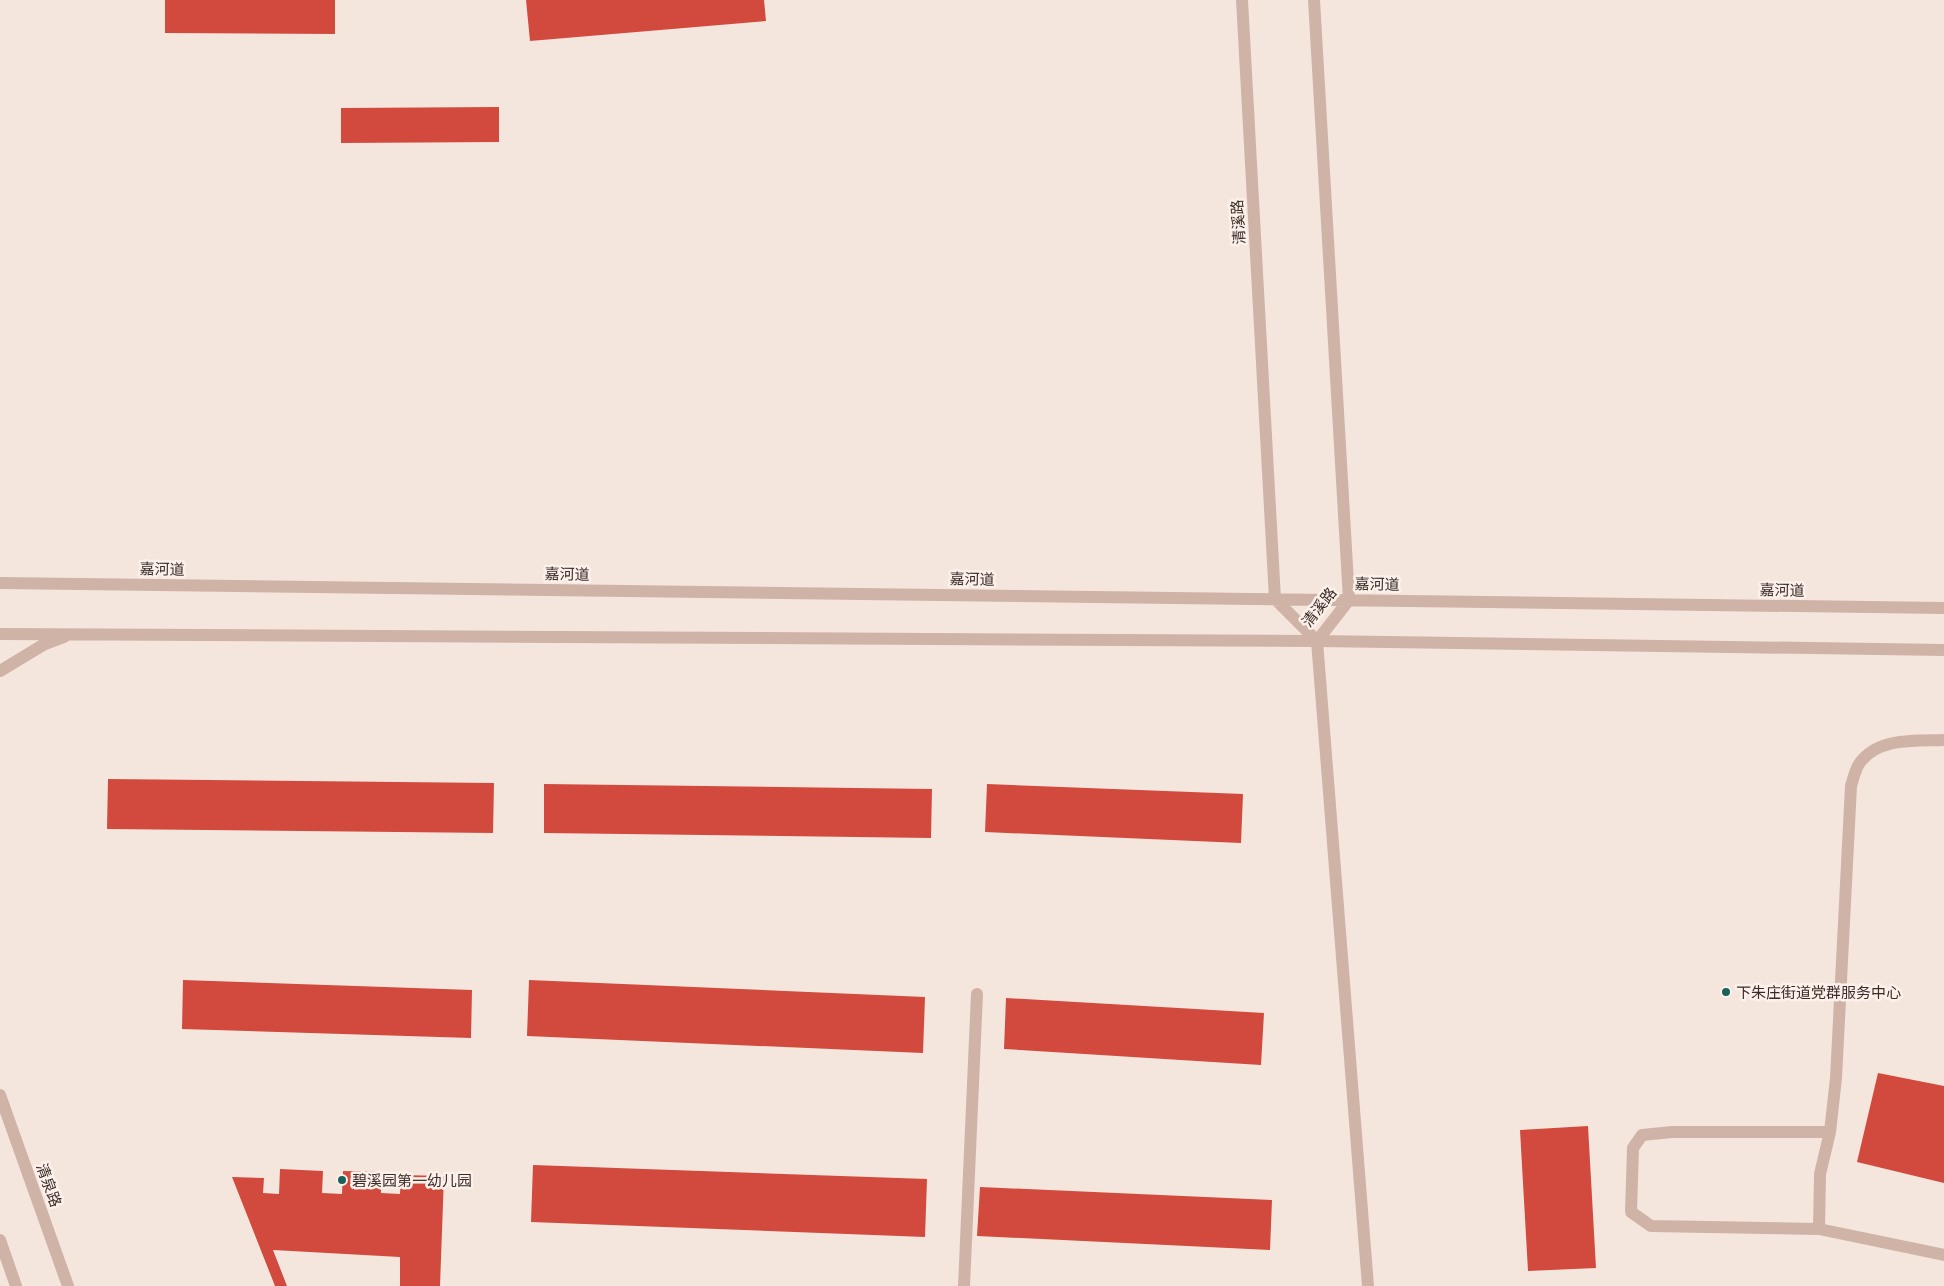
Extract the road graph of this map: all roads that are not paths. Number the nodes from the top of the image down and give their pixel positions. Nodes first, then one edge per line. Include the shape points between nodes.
1 (1242, 0) edge
2 (1314, 0) edge
3 (0, 583) edge
4 (1275, 599) junction
5 (1349, 600) junction
6 (1944, 608) edge
7 (0, 634) edge
8 (70, 635) junction
9 (1317, 641) junction
10 (1944, 650) edge
11 (0, 671) edge
12 (1944, 740) edge
13 (978, 994) dead end
14 (0, 1095) edge
15 (1830, 1132) junction
16 (1819, 1229) junction
17 (0, 1240) edge
18 (1944, 1255) edge
19 (16, 1286) edge
20 (68, 1286) edge
21 (964, 1286) edge
22 (1368, 1286) edge

1 - 4 street, 清溪路
2 - 5 street, 清溪路
3 - 4 street, 嘉河道
4 - 5 street, 嘉河道
4 - 9 street, 清溪路
5 - 6 street, 嘉河道
5 - 9 street, 清溪路
7 - 8 street
8 - 9 street
8 - 11 street via 43,645
9 - 10 street
9 - 22 street
12 - 15 street via 1909,741 1875,748 1859,764 1851,786 1836,1078
13 - 21 street
14 - 20 street, 清泉路
15 - 16 street via 1820,1174
15 - 16 street via 1672,1132 1642,1135 1633,1148 1631,1212 1651,1226
16 - 18 street
17 - 19 street

